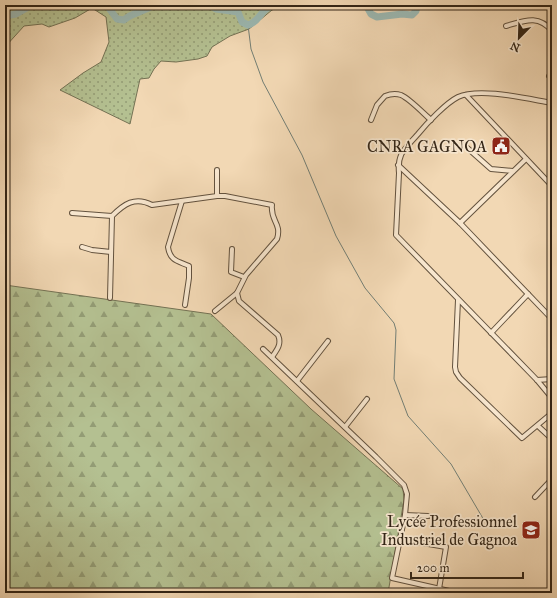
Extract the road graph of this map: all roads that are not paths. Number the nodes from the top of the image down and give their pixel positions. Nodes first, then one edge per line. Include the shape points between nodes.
1 (506, 26) dead end
2 (552, 31) edge
3 (466, 95) junction
4 (552, 103) edge
5 (371, 120) dead end
6 (430, 120) junction
7 (464, 145) dead end
8 (526, 159) junction
9 (398, 165) junction
10 (217, 170) dead end
11 (513, 171) junction
12 (552, 186) edge
13 (217, 196) junction
14 (182, 201) junction
15 (72, 214) dead end
16 (112, 216) junction
17 (460, 223) junction
18 (82, 247) dead end
19 (232, 249) dead end
20 (111, 252) junction
21 (244, 277) junction
22 (237, 293) junction
23 (528, 294) junction
24 (110, 298) dead end
25 (458, 300) junction
26 (185, 305) dead end
27 (215, 311) dead end
28 (552, 319) edge
29 (491, 333) junction
30 (328, 341) dead end
31 (263, 349) dead end
32 (272, 357) junction
33 (552, 379) edge
34 (537, 380) junction
35 (297, 381) junction
36 (552, 398) edge
37 (368, 399) dead end
38 (552, 413) edge
39 (538, 426) junction
40 (344, 427) junction
41 (552, 439) edge
42 (552, 479) edge
43 (535, 497) dead end
44 (405, 515) junction
45 (428, 516) dead end
46 (399, 539) junction
47 (438, 589) junction
48 (458, 593) edge

1 - 2 street via 538,20
3 - 4 street via 485,93
3 - 6 street via 453,100
3 - 8 street
5 - 6 street via 377,105 384,96 391,94 401,95
6 - 9 street via 400,155
7 - 11 street via 491,169
8 - 11 street
8 - 12 street
9 - 17 street
9 - 25 street via 396,235
10 - 13 street
11 - 17 street
13 - 14 street
13 - 21 street via 272,205 271,212 279,231 277,239
14 - 16 street via 152,205 137,201 122,205
14 - 26 street via 168,247 169,255 174,260 189,266
15 - 16 street
16 - 20 street
17 - 23 street
18 - 20 street
19 - 21 street via 231,272
20 - 24 street
21 - 22 street
22 - 27 street
22 - 32 street via 239,301 278,335 280,345
23 - 28 street
23 - 29 street
25 - 29 street
25 - 39 street via 456,372 521,437
29 - 34 street
30 - 35 street
31 - 32 street
32 - 35 street
33 - 34 street
34 - 36 street
35 - 40 street
37 - 40 street
38 - 39 street
39 - 41 street
40 - 44 street via 404,485 407,494
42 - 43 street
44 - 45 street
44 - 46 street
46 - 47 street via 392,578
46 - 47 street via 446,547
47 - 48 street

